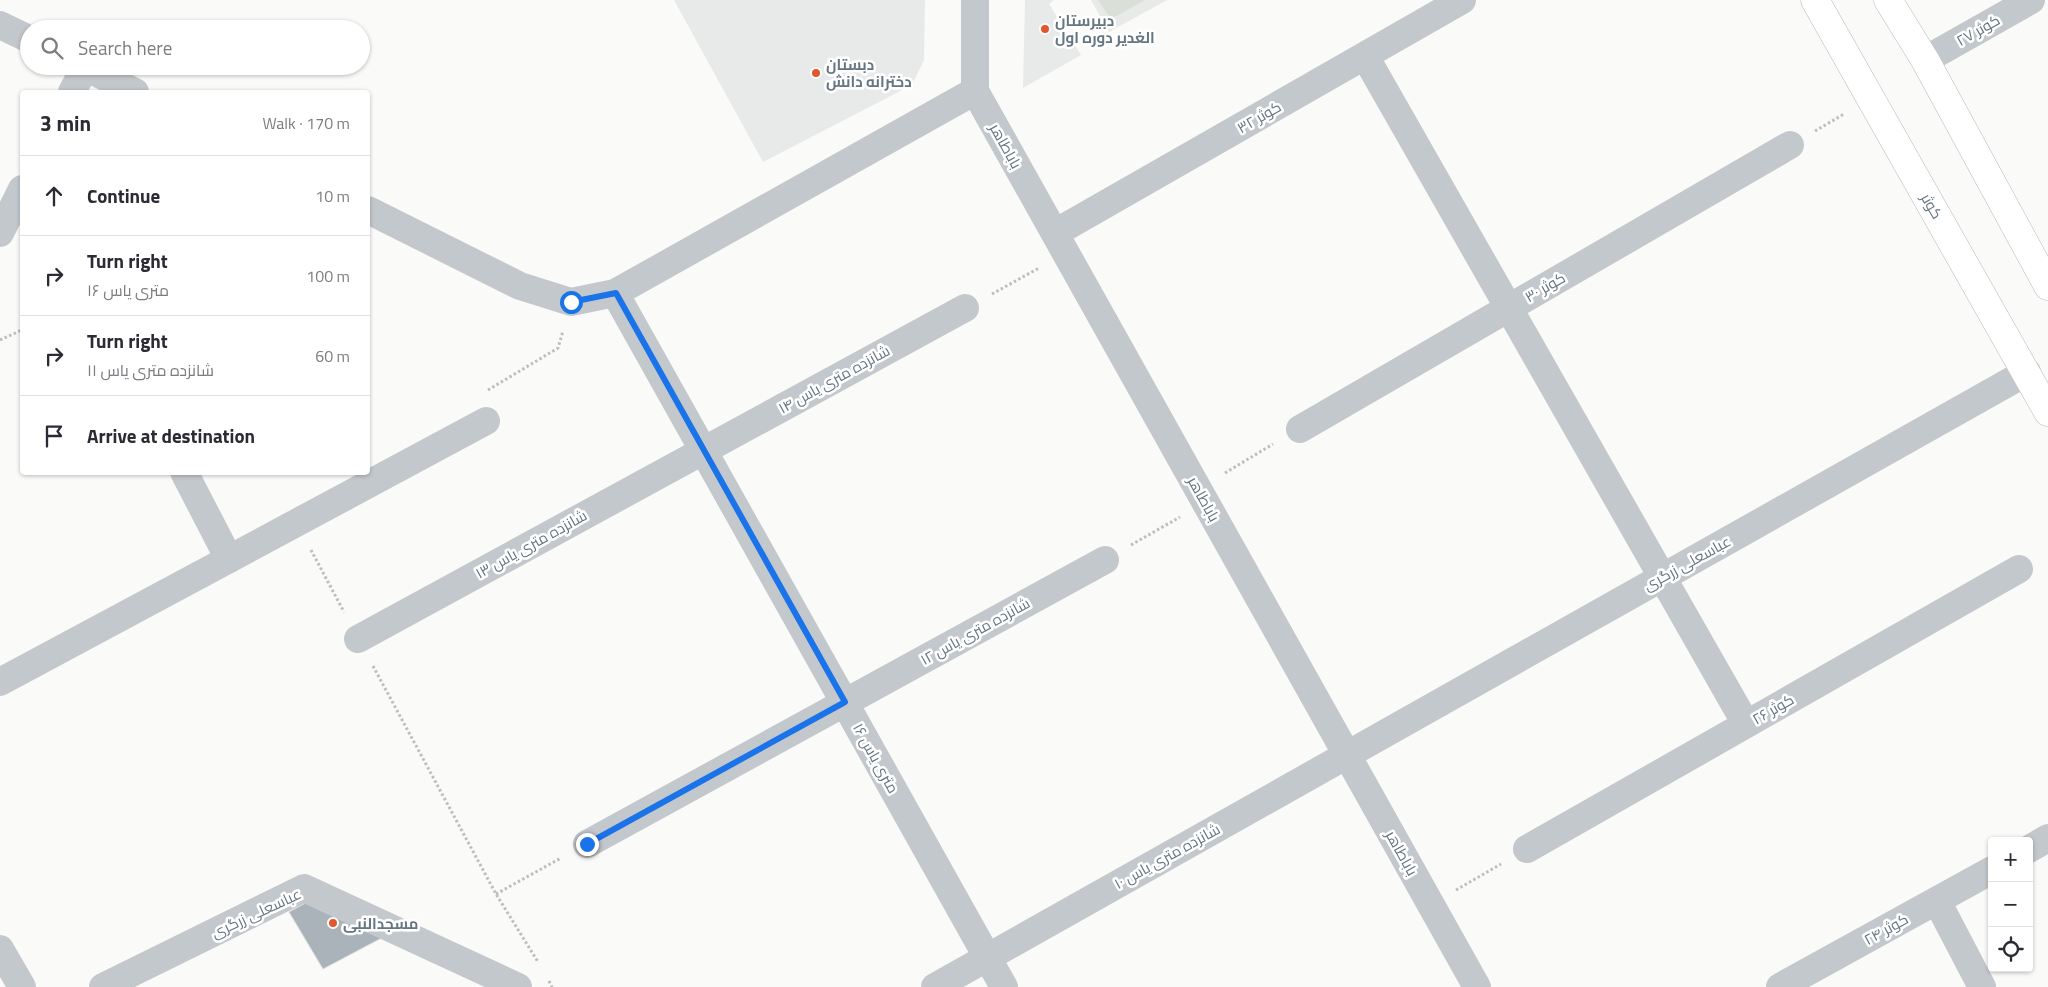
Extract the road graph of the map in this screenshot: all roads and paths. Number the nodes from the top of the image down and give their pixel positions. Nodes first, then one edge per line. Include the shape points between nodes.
1 (975, 0) edge
2 (1462, 0) edge
3 (1815, 0) edge
4 (1888, 0) edge
5 (2030, 0) edge
6 (1, 26) edge
7 (20, 35) edge
8 (1365, 56) junction
9 (1925, 60) junction
10 (80, 75) edge
11 (100, 75) edge
12 (73, 90) edge
13 (131, 90) edge
14 (975, 91) junction
15 (1870, 98) junction
16 (1790, 145) joint
17 (20, 193) edge
18 (370, 211) edge
19 (0, 233) edge
20 (1060, 243) junction
21 (2048, 286) edge
22 (616, 293) junction
23 (571, 302) junction
24 (965, 308) joint
25 (1509, 308) junction
26 (20, 331) edge
27 (0, 340) edge
28 (2027, 372) junction
29 (2048, 412) edge
30 (486, 421) joint
31 (1300, 429) joint
32 (704, 450) junction
33 (186, 475) edge
34 (1202, 495) junction
35 (296, 523) junction
36 (229, 558) junction
37 (1105, 560) joint
38 (2019, 569) dead end
39 (1663, 577) junction
40 (358, 638) junction
41 (0, 682) edge
42 (845, 702) junction
43 (1746, 724) junction
44 (1347, 755) junction
45 (2048, 838) edge
46 (587, 844) joint
47 (2033, 847) edge
48 (1528, 849) joint
49 (1988, 872) edge
50 (496, 894) junction
51 (1937, 901) junction
52 (1431, 904) junction
53 (0, 949) edge
54 (988, 957) junction
55 (542, 970) dead end
56 (547, 979) dead end
57 (22, 987) edge
58 (103, 987) edge
59 (518, 987) edge
60 (552, 987) edge
61 (935, 987) edge
62 (1004, 987) edge
63 (1477, 987) edge
64 (1780, 987) edge
65 (1982, 987) edge

1 - 14 street, باباطاهر
2 - 8 street, کوثر ۳۲
3 - 15 main road, کوثر
4 - 9 main road
5 - 9 street, کوثر ۲۷
6 - 7 street
8 - 20 street, کوثر ۳۲
8 - 25 street
9 - 21 main road
10 - 12 street
11 - 13 street
14 - 20 street, باباطاهر
14 - 22 street
15 - 16 path
15 - 28 main road, کوثر
16 - 25 street, کوثر ۳۰
17 - 19 street
18 - 23 street via 520,286
20 - 24 path
20 - 34 street, باباطاهر
22 - 23 street
22 - 32 street, ۱۶ متری یاس
23 - 30 path via 558,348 488,389
24 - 32 street, شانزده متری یاس ۱۴
25 - 31 street, کوثر ۳۰
25 - 39 street
26 - 27 path
28 - 29 main road, کوثر
28 - 39 street, عباسعلی زرگری
30 - 35 street
31 - 34 path
32 - 40 street, شانزده متری یاس ۱۳
32 - 42 street, ۱۶ متری یاس
33 - 36 street
34 - 37 path
34 - 44 street, باباطاهر
35 - 36 street
35 - 40 path
36 - 41 street
37 - 42 street, شانزده متری یاس ۱۲
38 - 43 street, کوثر ۲۶
39 - 43 street
39 - 44 street, عباسعلی زرگری
40 - 50 path
42 - 46 street, شانزده متری یاس ۱۲
42 - 54 street, ۱۶ متری یاس
43 - 48 street, کوثر ۲۶
44 - 52 street, باباطاهر
44 - 54 street, شانزده متری یاس ۱۰
45 - 47 street
46 - 50 path
48 - 52 path
49 - 51 street, کوثر ۲۴
50 - 55 path
51 - 64 street, کوثر ۲۴
51 - 65 street
52 - 63 street, باباطاهر
53 - 57 street
54 - 61 street, شانزده متری یاس ۱۰
54 - 62 street, ۱۶ متری یاس
56 - 60 path
58 - 59 street, عباسعلی زرگری via 304,888

